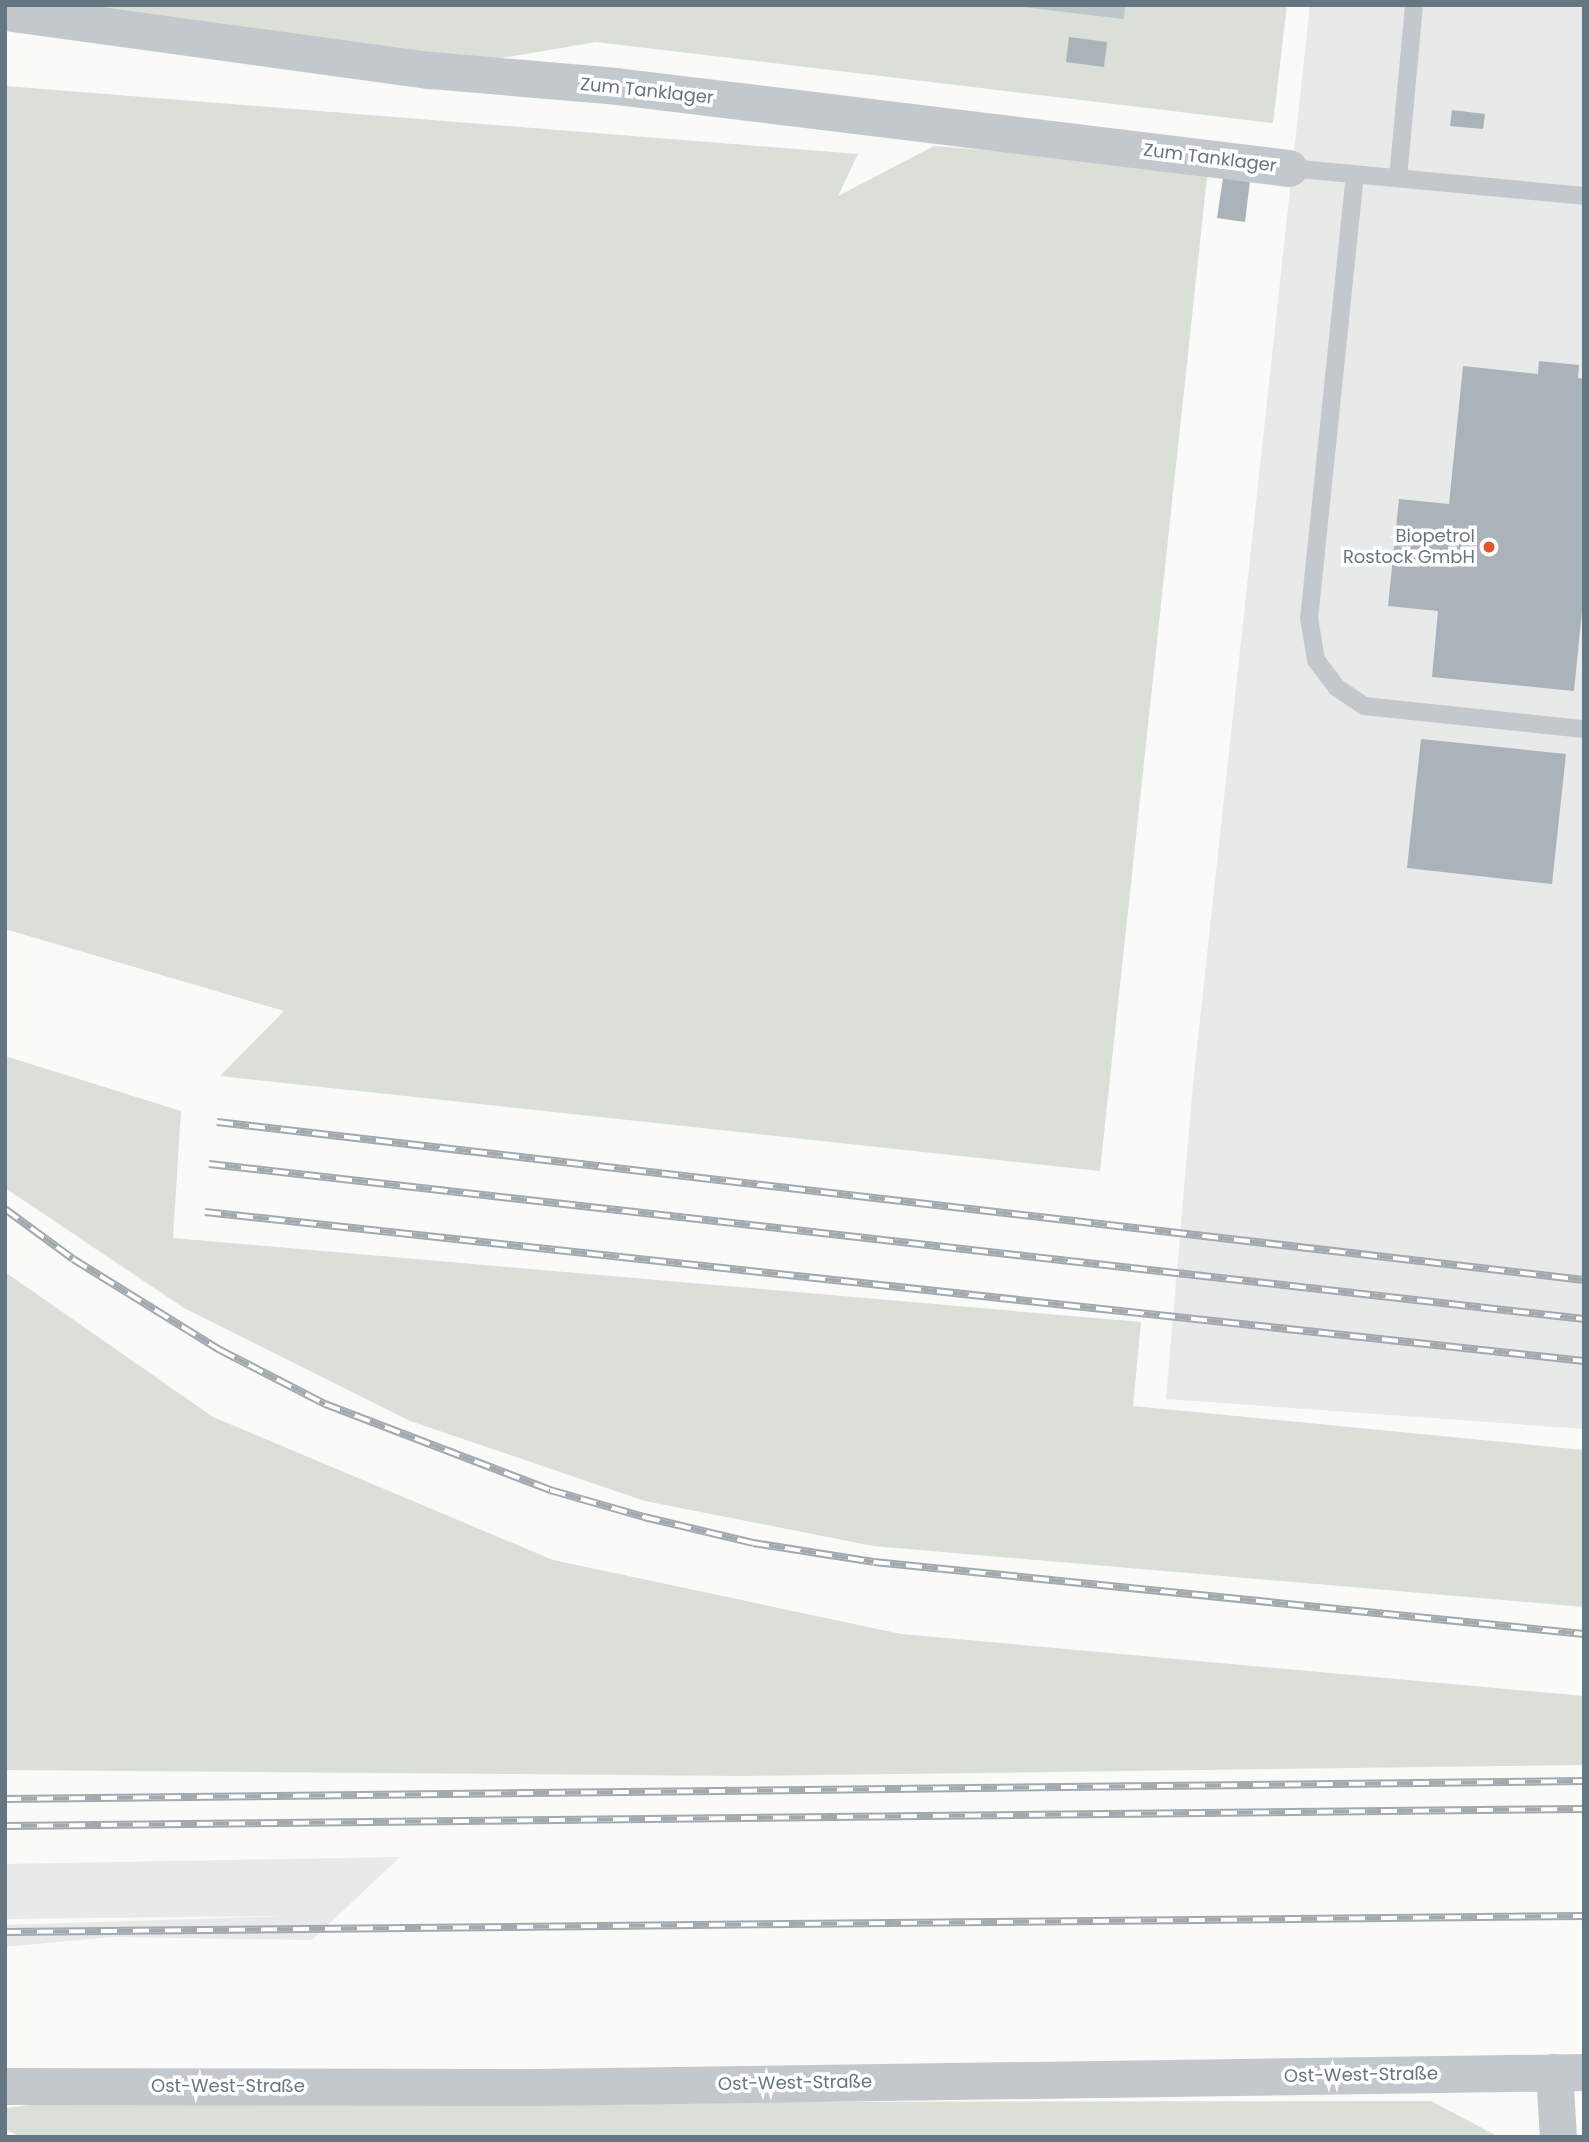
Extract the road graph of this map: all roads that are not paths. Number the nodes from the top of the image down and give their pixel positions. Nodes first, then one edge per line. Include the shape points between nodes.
1 (1414, 5) edge
2 (5, 12) edge
3 (1289, 168) joint
4 (1355, 174) junction
5 (1398, 178) junction
6 (1584, 196) edge
7 (1584, 729) edge
8 (1569, 2072) edge
9 (5, 2086) edge
10 (1558, 2137) edge

1 - 5 lane
2 - 3 street, Zum Tanklager via 431,70 616,86
3 - 4 lane
4 - 5 lane
4 - 7 lane via 1309,618 1317,660 1336,687 1364,706
5 - 6 lane
8 - 9 street, Ost-West-Straße via 537,2087
8 - 10 street

